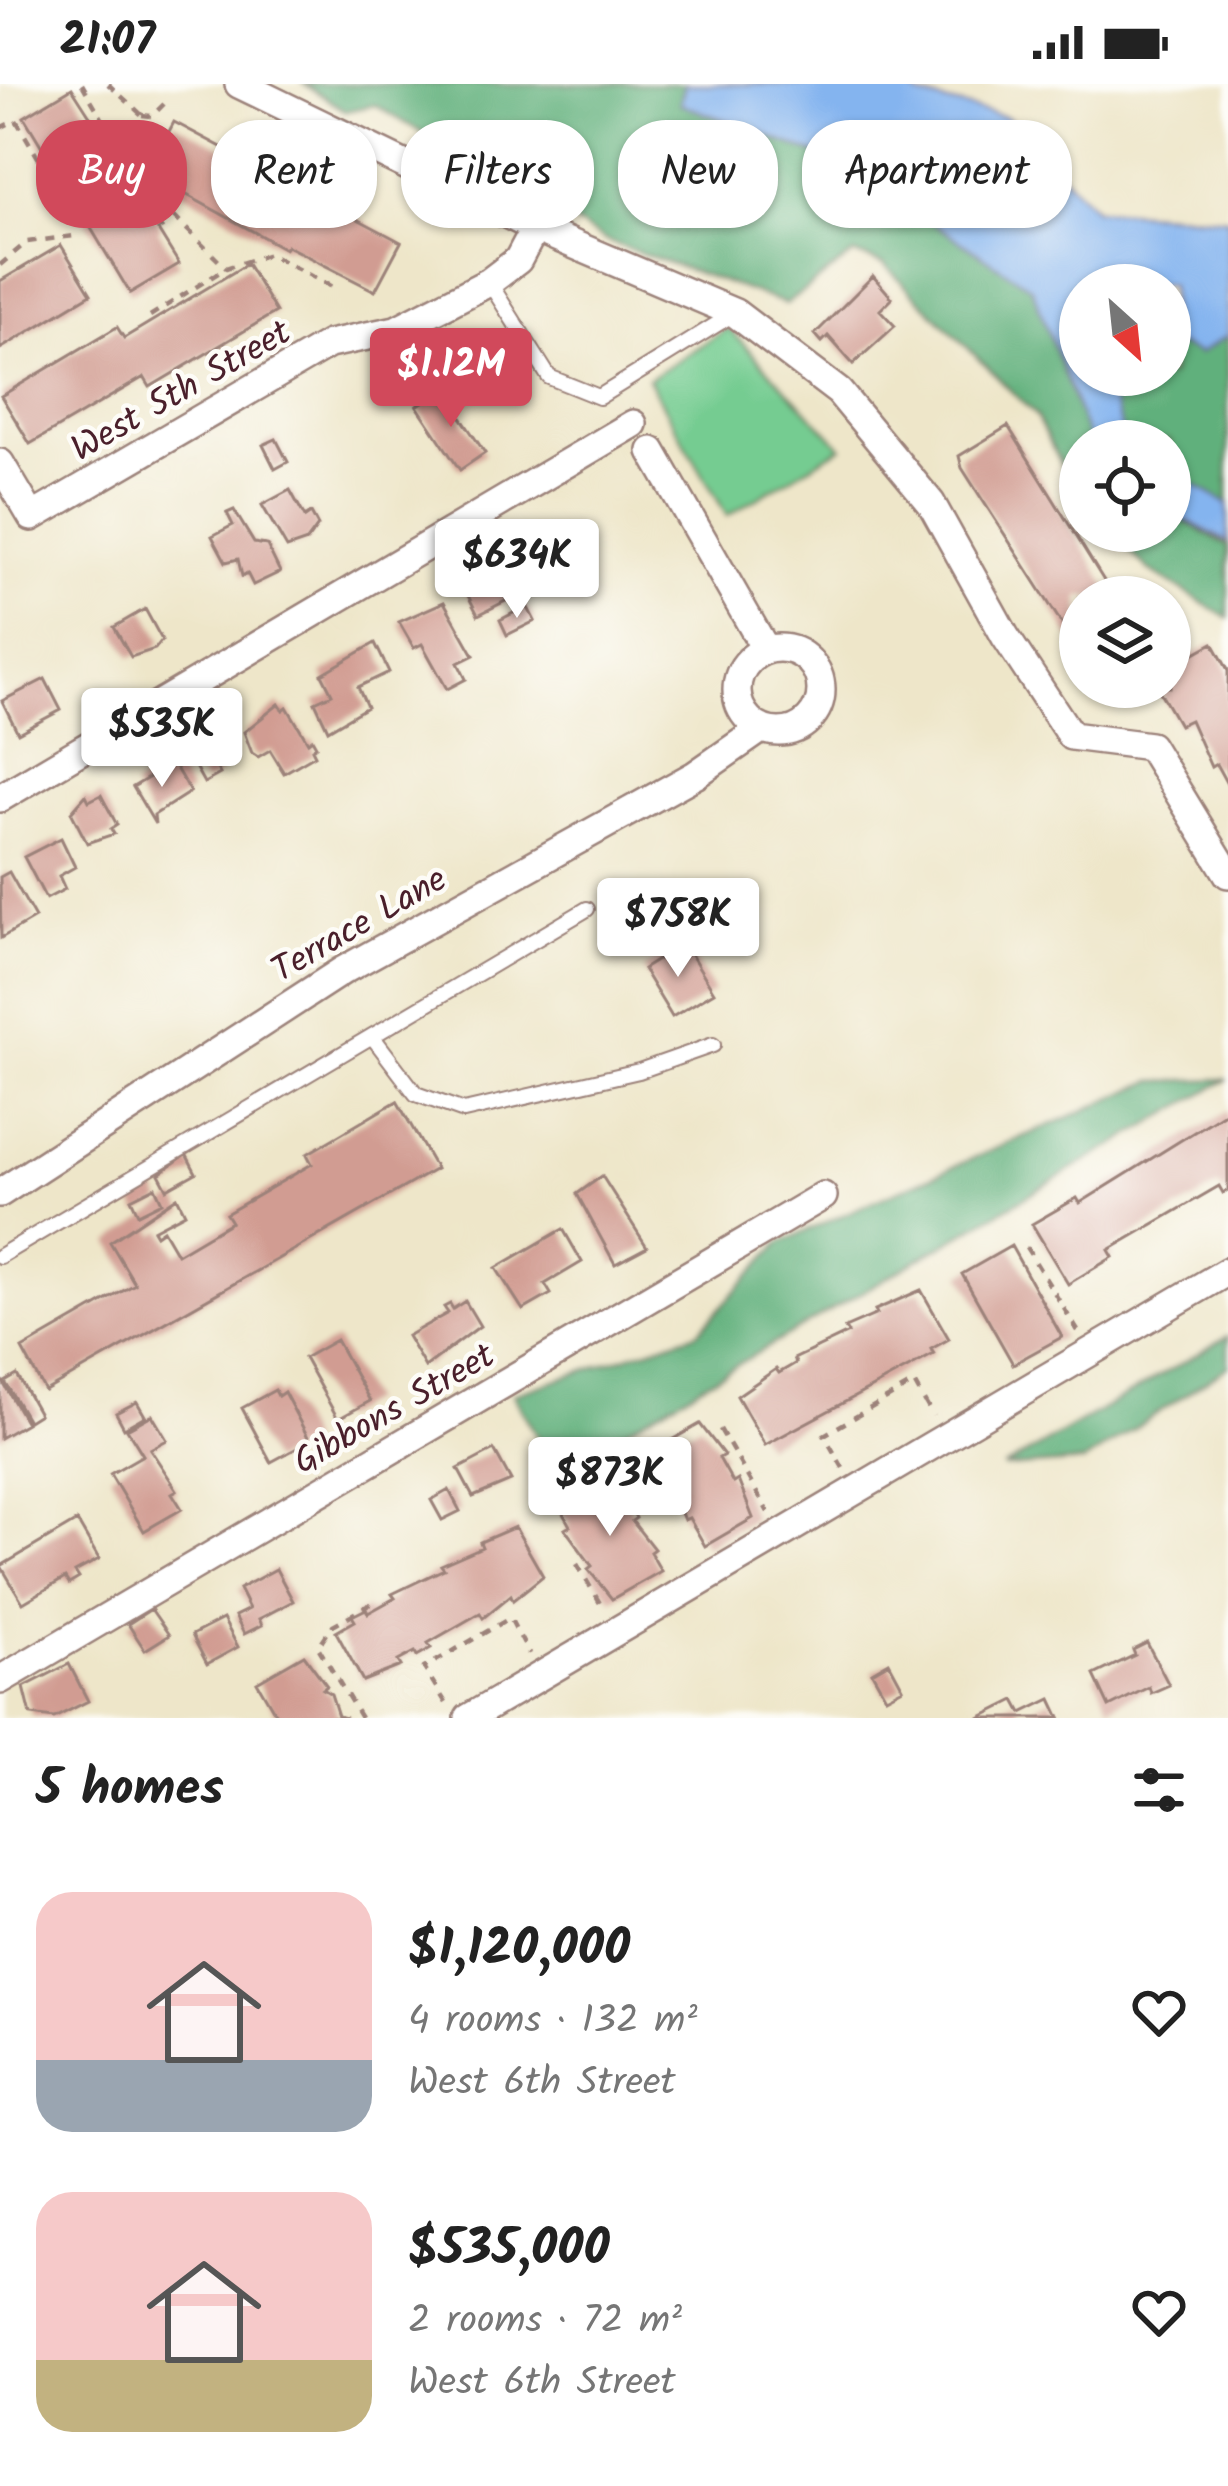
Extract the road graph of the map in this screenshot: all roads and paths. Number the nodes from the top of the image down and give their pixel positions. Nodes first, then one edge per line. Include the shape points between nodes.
1 (82, 84) edge
2 (108, 84) edge
3 (239, 84) edge
4 (165, 103) dead end
5 (142, 115) junction
6 (103, 120) edge
7 (141, 120) edge
8 (0, 128) edge
9 (36, 154) edge
10 (401, 163) edge
11 (183, 228) edge
12 (535, 228) joint
13 (74, 236) dead end
14 (0, 250) edge
15 (6, 256) junction
16 (0, 265) edge
17 (226, 268) junction
18 (489, 283) junction
19 (335, 289) dead end
20 (735, 314) junction
21 (150, 316) dead end
22 (633, 424) dead end
23 (652, 451) dead end
24 (0, 463) edge
25 (766, 650) junction
26 (761, 729) junction
27 (0, 798) edge
28 (1228, 874) edge
29 (587, 909) dead end
30 (372, 1036) junction
31 (713, 1045) dead end
32 (0, 1193) edge
33 (823, 1196) dead end
34 (1026, 1247) dead end
35 (0, 1256) edge
36 (1228, 1271) edge
37 (1090, 1351) junction
38 (720, 1429) dead end
39 (944, 1436) junction
40 (855, 1488) junction
41 (781, 1533) junction
42 (577, 1564) dead end
43 (376, 1601) dead end
44 (616, 1631) junction
45 (539, 1676) junction
46 (0, 1680) edge
47 (361, 1718) edge
48 (455, 1718) edge
49 (469, 1718) edge

1 - 6 path
2 - 5 path
3 - 10 street
4 - 5 path
5 - 7 path
8 - 9 path via 16,120
11 - 17 path
12 - 18 street, West 5th Street via 518,260
12 - 20 street
13 - 15 path via 27,242
14 - 15 path
15 - 16 path
17 - 19 path via 269,254
17 - 21 path
18 - 20 lane via 549,377 599,397
18 - 24 street, West 5th Street via 396,330 329,344 32,517
20 - 28 street via 838,392 931,502 1071,736 1150,746
22 - 27 street
23 - 25 street
25 - 26 street via 743,667 736,695
25 - 26 street, Terrace Lane via 808,658 821,695 800,727
26 - 32 street, Terrace Lane via 695,775 342,971
29 - 30 lane
30 - 31 lane via 416,1094 464,1111
30 - 35 lane
33 - 46 street, Gibbons Street
34 - 37 path
36 - 37 street
37 - 39 street
38 - 41 path
39 - 40 street
39 - 40 path via 914,1383 824,1435
40 - 41 street
41 - 44 street
42 - 44 path
43 - 47 path via 333,1625 318,1647
44 - 45 street
45 - 48 path via 510,1618 424,1668
45 - 49 street

